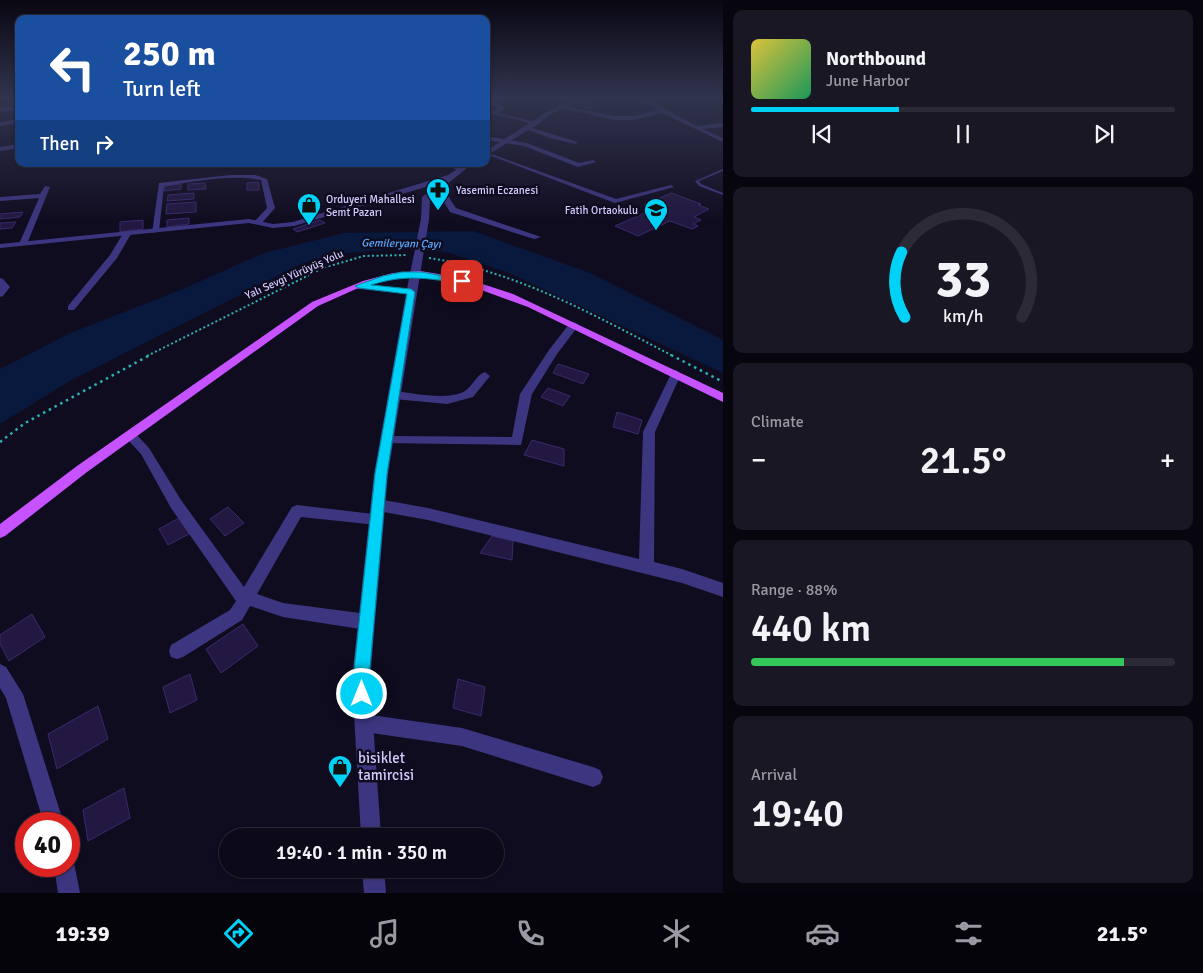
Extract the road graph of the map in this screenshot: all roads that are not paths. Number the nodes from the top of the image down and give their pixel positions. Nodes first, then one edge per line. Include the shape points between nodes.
1 (493, 139) edge
2 (560, 139) edge
3 (15, 140) edge
4 (508, 140) junction
5 (0, 141) edge
6 (575, 142) dead end
7 (15, 147) edge
8 (0, 149) edge
9 (490, 152) edge
10 (490, 155) edge
11 (593, 162) dead end
12 (454, 167) edge
13 (463, 167) edge
14 (459, 169) junction
15 (723, 170) edge
16 (450, 177) junction
17 (47, 187) dead end
18 (671, 187) dead end
19 (436, 189) junction
20 (397, 194) junction
21 (723, 194) edge
22 (423, 195) junction
23 (43, 196) junction
24 (0, 199) edge
25 (258, 222) junction
26 (155, 231) junction
27 (127, 234) junction
28 (537, 237) dead end
29 (24, 244) junction
30 (0, 246) edge
31 (0, 281) edge
32 (359, 286) junction
33 (413, 287) junction
34 (0, 294) edge
35 (71, 308) dead end
36 (574, 325) junction
37 (676, 374) junction
38 (485, 376) dead end
39 (394, 395) junction
40 (723, 398) edge
41 (130, 435) junction
42 (387, 440) junction
43 (378, 512) junction
44 (0, 532) edge
45 (646, 567) junction
46 (723, 590) edge
47 (248, 598) junction
48 (367, 622) junction
49 (177, 651) dead end
50 (0, 673) edge
51 (364, 724) junction
52 (593, 777) dead end
53 (50, 812) edge
54 (370, 828) edge
55 (67, 877) edge
56 (374, 878) edge
57 (69, 893) edge
58 (375, 893) edge

1 - 4 street
2 - 6 street
3 - 5 street
4 - 9 street
4 - 11 street via 544,150 578,165
7 - 8 street
10 - 18 street via 615,201
12 - 14 street
13 - 14 street
14 - 16 street
15 - 21 lane via 697,181
16 - 19 street
16 - 20 street
17 - 23 street
19 - 22 street
19 - 28 street via 445,191 453,210
20 - 22 street
20 - 25 street via 294,224 273,226
22 - 33 street via 425,219
23 - 24 street
23 - 29 street
25 - 26 street
25 - 26 street via 271,208 264,178 254,176 171,183 162,184
26 - 27 street
27 - 29 street
27 - 35 street via 114,256
29 - 30 street
31 - 34 street via 5,287
32 - 33 street
32 - 36 main road via 402,275 451,278 503,294
32 - 41 main road via 315,304
33 - 39 street
36 - 37 main road
36 - 42 street via 526,394 517,442
37 - 40 main road
37 - 45 street via 649,432
38 - 39 street via 469,394 447,400
39 - 42 street
41 - 44 main road
41 - 47 street via 240,595
42 - 43 street
43 - 45 street via 428,514
43 - 47 street via 297,511
43 - 48 street
45 - 46 street
47 - 48 street via 283,610
47 - 49 street via 236,615
48 - 51 street via 361,679
50 - 53 street via 14,694
51 - 52 street via 462,737
51 - 54 street
55 - 57 street
56 - 58 street

